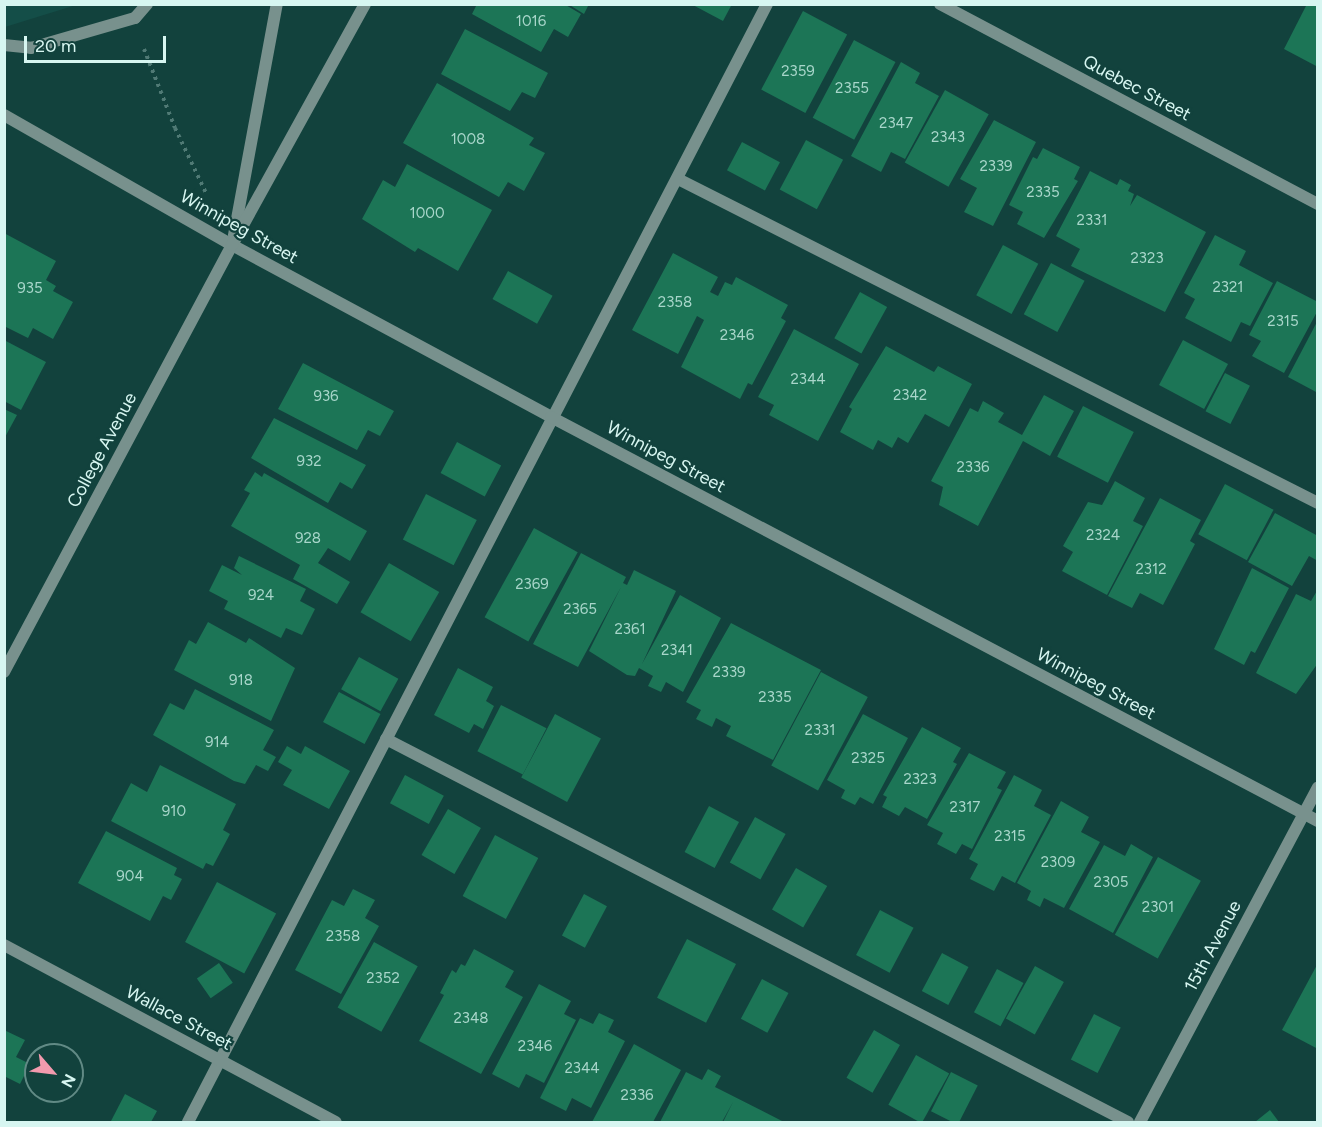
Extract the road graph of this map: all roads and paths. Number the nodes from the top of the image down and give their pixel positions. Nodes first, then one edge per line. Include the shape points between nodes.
1 (147, 4) edge
2 (277, 4) edge
3 (366, 4) edge
4 (767, 4) edge
5 (940, 4) edge
6 (135, 18) junction
7 (4, 45) edge
8 (4, 115) edge
9 (678, 179) junction
10 (1317, 204) edge
11 (232, 245) junction
12 (550, 417) junction
13 (1317, 503) edge
14 (4, 672) edge
15 (386, 739) junction
16 (1317, 787) edge
17 (1303, 813) junction
18 (1317, 821) edge
19 (4, 945) edge
20 (220, 1060) junction
21 (188, 1122) edge
22 (336, 1122) edge
23 (1128, 1122) edge
24 (1140, 1122) edge

1 - 6 street
2 - 11 street, College Avenue
3 - 11 street, College Avenue
4 - 9 street
5 - 10 street, Quebec Street
6 - 7 street via 31,48
6 - 11 path via 147,63
8 - 11 street, Winnipeg Street
9 - 12 street
9 - 13 street
11 - 12 street, Winnipeg Street
11 - 14 street, College Avenue
12 - 15 street
12 - 17 street, Winnipeg Street
15 - 20 street
15 - 23 street
16 - 17 street, 15th Avenue
17 - 18 street, Winnipeg Street
17 - 24 street, 15th Avenue
19 - 20 street, Wallace Street
20 - 21 street
20 - 22 street, Wallace Street

